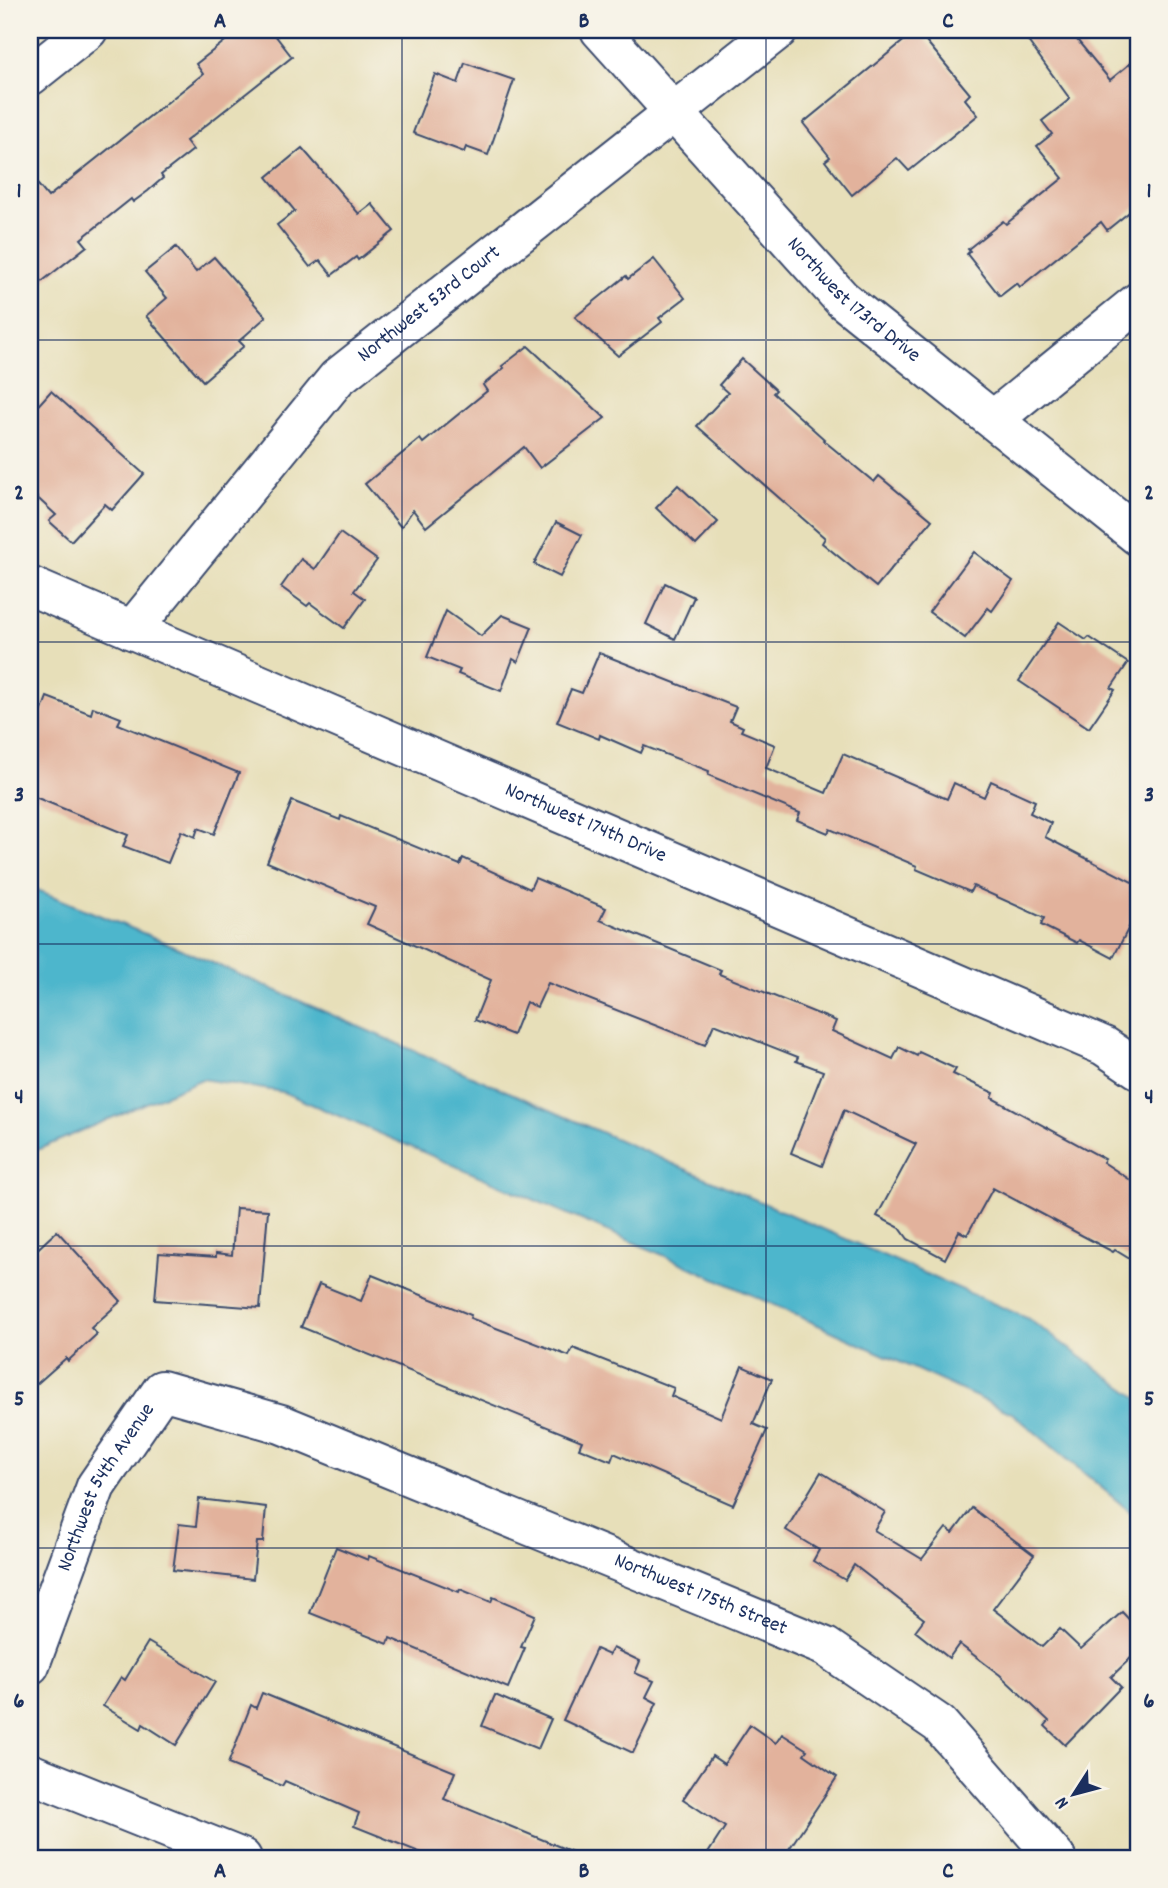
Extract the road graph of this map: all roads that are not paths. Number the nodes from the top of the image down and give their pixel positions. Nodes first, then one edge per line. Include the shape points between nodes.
1 (88, 30) edge
2 (600, 30) edge
3 (778, 30) edge
4 (30, 76) edge
5 (674, 113) junction
6 (1138, 302) edge
7 (994, 419) junction
8 (1138, 536) edge
9 (30, 586) edge
10 (132, 630) junction
11 (1138, 1069) edge
12 (281, 1424) joint
13 (30, 1665) edge
14 (30, 1773) edge
15 (242, 1858) edge
16 (1056, 1858) edge

1 - 4 street
2 - 5 street, Northwest 173rd Drive
3 - 5 street, Northwest 53rd Court
5 - 7 street, Northwest 173rd Drive via 842,299
5 - 10 street, Northwest 53rd Court via 337,378
6 - 7 street
7 - 8 street, Northwest 173rd Drive
9 - 10 street, Northwest 174th Drive
10 - 11 street, Northwest 174th Drive via 1091,1040
12 - 13 street, Northwest 54th Avenue via 162,1390 96,1486
12 - 16 street, Northwest 175th Street via 826,1647 939,1724
14 - 15 street

